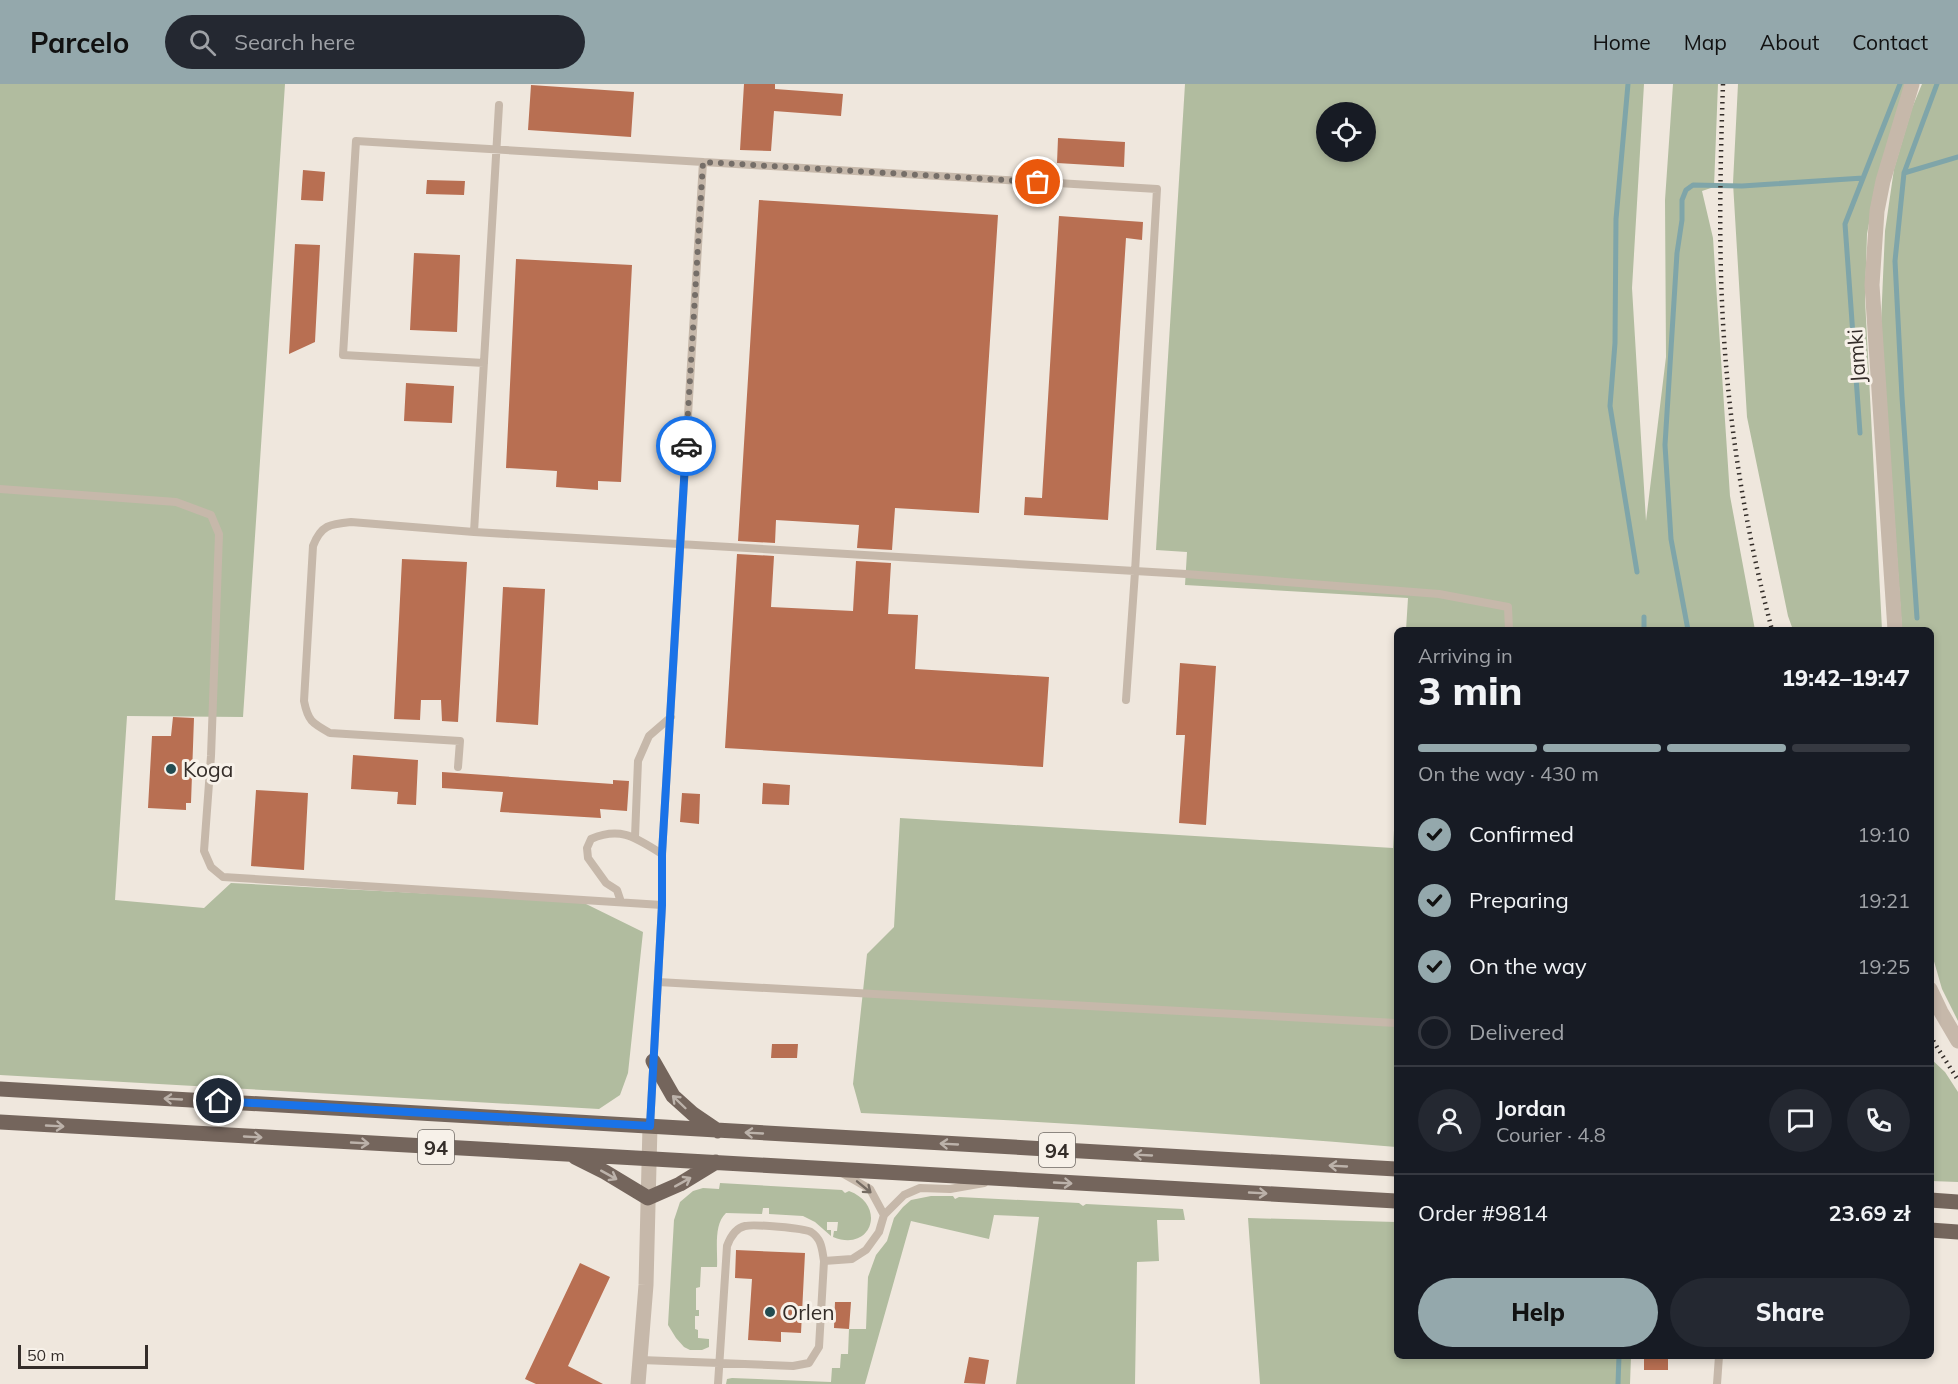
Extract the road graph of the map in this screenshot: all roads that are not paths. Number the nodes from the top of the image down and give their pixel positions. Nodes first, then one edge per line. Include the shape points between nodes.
1 (1912, 84) edge
2 (499, 105) dead end
3 (496, 149) junction
4 (703, 162) junction
5 (484, 363) junction
6 (0, 489) edge
7 (474, 532) junction
8 (681, 543) junction
9 (1136, 572) junction
10 (1509, 627) edge
11 (1895, 627) edge
12 (1126, 700) dead end
13 (671, 717) junction
14 (458, 767) dead end
15 (635, 837) junction
16 (662, 854) junction
17 (621, 903) junction
18 (662, 905) junction
19 (658, 982) junction
20 (1934, 995) edge
21 (1952, 1022) edge
22 (1394, 1023) edge
23 (1958, 1041) edge
24 (653, 1061) junction
25 (0, 1089) edge
26 (0, 1122) edge
27 (650, 1126) junction
28 (717, 1131) junction
29 (569, 1154) junction
30 (649, 1158) junction
31 (716, 1162) junction
32 (834, 1168) junction
33 (1394, 1169) edge
34 (1005, 1179) junction
35 (648, 1198) junction
36 (1934, 1200) edge
37 (1394, 1201) edge
38 (1958, 1202) edge
39 (884, 1215) junction
40 (1934, 1230) edge
41 (1952, 1231) edge
42 (824, 1261) junction
43 (1719, 1359) edge
44 (641, 1360) junction
45 (719, 1363) junction
46 (638, 1384) edge
47 (718, 1384) edge
48 (1718, 1384) edge

1 - 11 street, Jamki via 1877,211 1872,285
2 - 3 lane
3 - 4 lane
3 - 5 lane
3 - 5 lane via 356,141 343,355
4 - 8 lane
4 - 9 lane via 1157,189
5 - 7 lane
6 - 17 lane via 176,502 211,515 219,534 204,851 211,867 223,878
7 - 8 lane
7 - 14 lane via 351,522 332,524 318,533 313,546 304,701 307,716 330,733 460,741
8 - 9 lane
8 - 13 lane
9 - 10 lane via 1439,594 1508,607
9 - 12 lane
13 - 15 lane via 649,736 638,761
13 - 16 lane
15 - 16 lane
15 - 17 lane via 605,833 591,839 588,848 588,858 606,883 617,890
16 - 18 lane
17 - 18 lane
18 - 19 lane
19 - 22 lane
19 - 24 lane
20 - 21 street
21 - 23 street
24 - 27 lane
28 -> 24 main road via 673,1096
27 -> 25 main road, 94
26 -> 29 main road, 94
27 - 28 main road, 94
27 - 30 street
33 -> 28 main road, 94
29 - 30 main road, 94
29 -> 35 main road
30 - 31 main road, 94
30 - 35 street
31 - 32 main road, 94
35 -> 31 main road
32 - 34 main road, 94
32 -> 39 lane via 870,1189
34 -> 37 main road, 94
34 - 39 lane via 950,1189 920,1188 904,1195
35 - 44 street
36 - 38 main road
39 - 42 lane via 879,1232 866,1250 852,1259
40 - 41 main road
42 - 45 lane via 819,1347 809,1363
42 - 45 lane via 820,1241 802,1228 744,1226 732,1234 727,1246
43 - 48 lane
44 - 45 lane
44 - 46 street
45 - 47 lane

